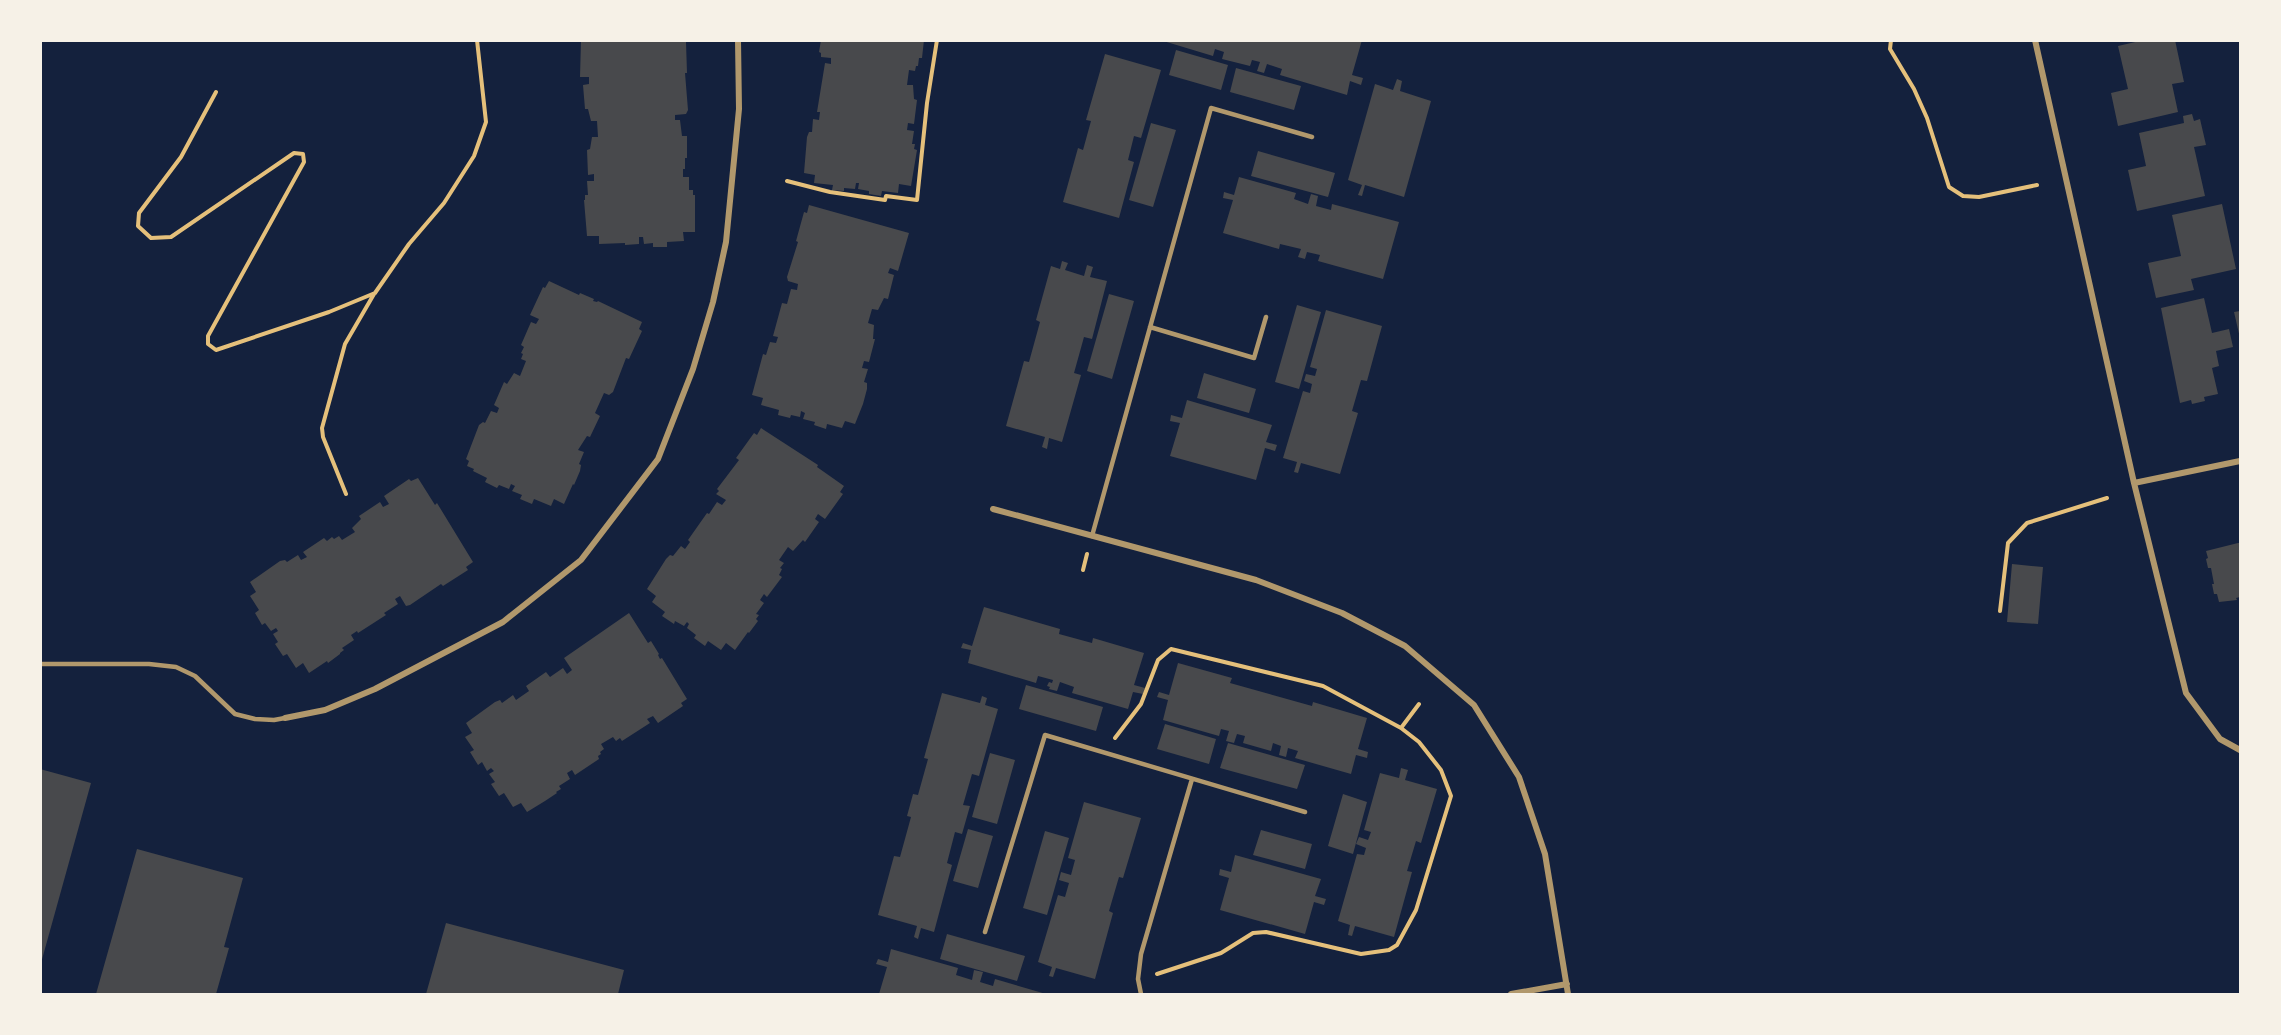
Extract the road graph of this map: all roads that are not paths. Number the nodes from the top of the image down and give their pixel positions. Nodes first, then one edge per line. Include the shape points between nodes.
1 (738, 40) edge
2 (2035, 40) edge
3 (1312, 137) dead end
4 (1266, 317) dead end
5 (1150, 327) junction
6 (2241, 461) edge
7 (2134, 483) junction
8 (993, 509) dead end
9 (1092, 536) junction
10 (40, 664) edge
11 (285, 718) joint
12 (2241, 750) edge
13 (1192, 779) junction
14 (1305, 812) dead end
15 (985, 933) dead end
16 (1567, 984) junction
17 (1141, 994) edge
18 (1511, 994) edge
19 (1568, 994) edge

1 - 11 street via 739,109 726,242 693,369 658,459 581,560 503,622 375,689 325,710
2 - 7 street
3 - 5 lane via 1211,108
4 - 5 lane via 1254,358
5 - 9 lane
6 - 7 street
7 - 12 street via 2186,693 2220,739
8 - 9 street
9 - 16 street via 1256,580 1342,613 1406,646 1474,705 1519,777 1542,843
10 - 11 lane via 176,667 195,676 235,714 255,719
13 - 14 lane
13 - 15 lane via 1045,735
13 - 17 lane via 1141,954
16 - 18 street
16 - 19 street

